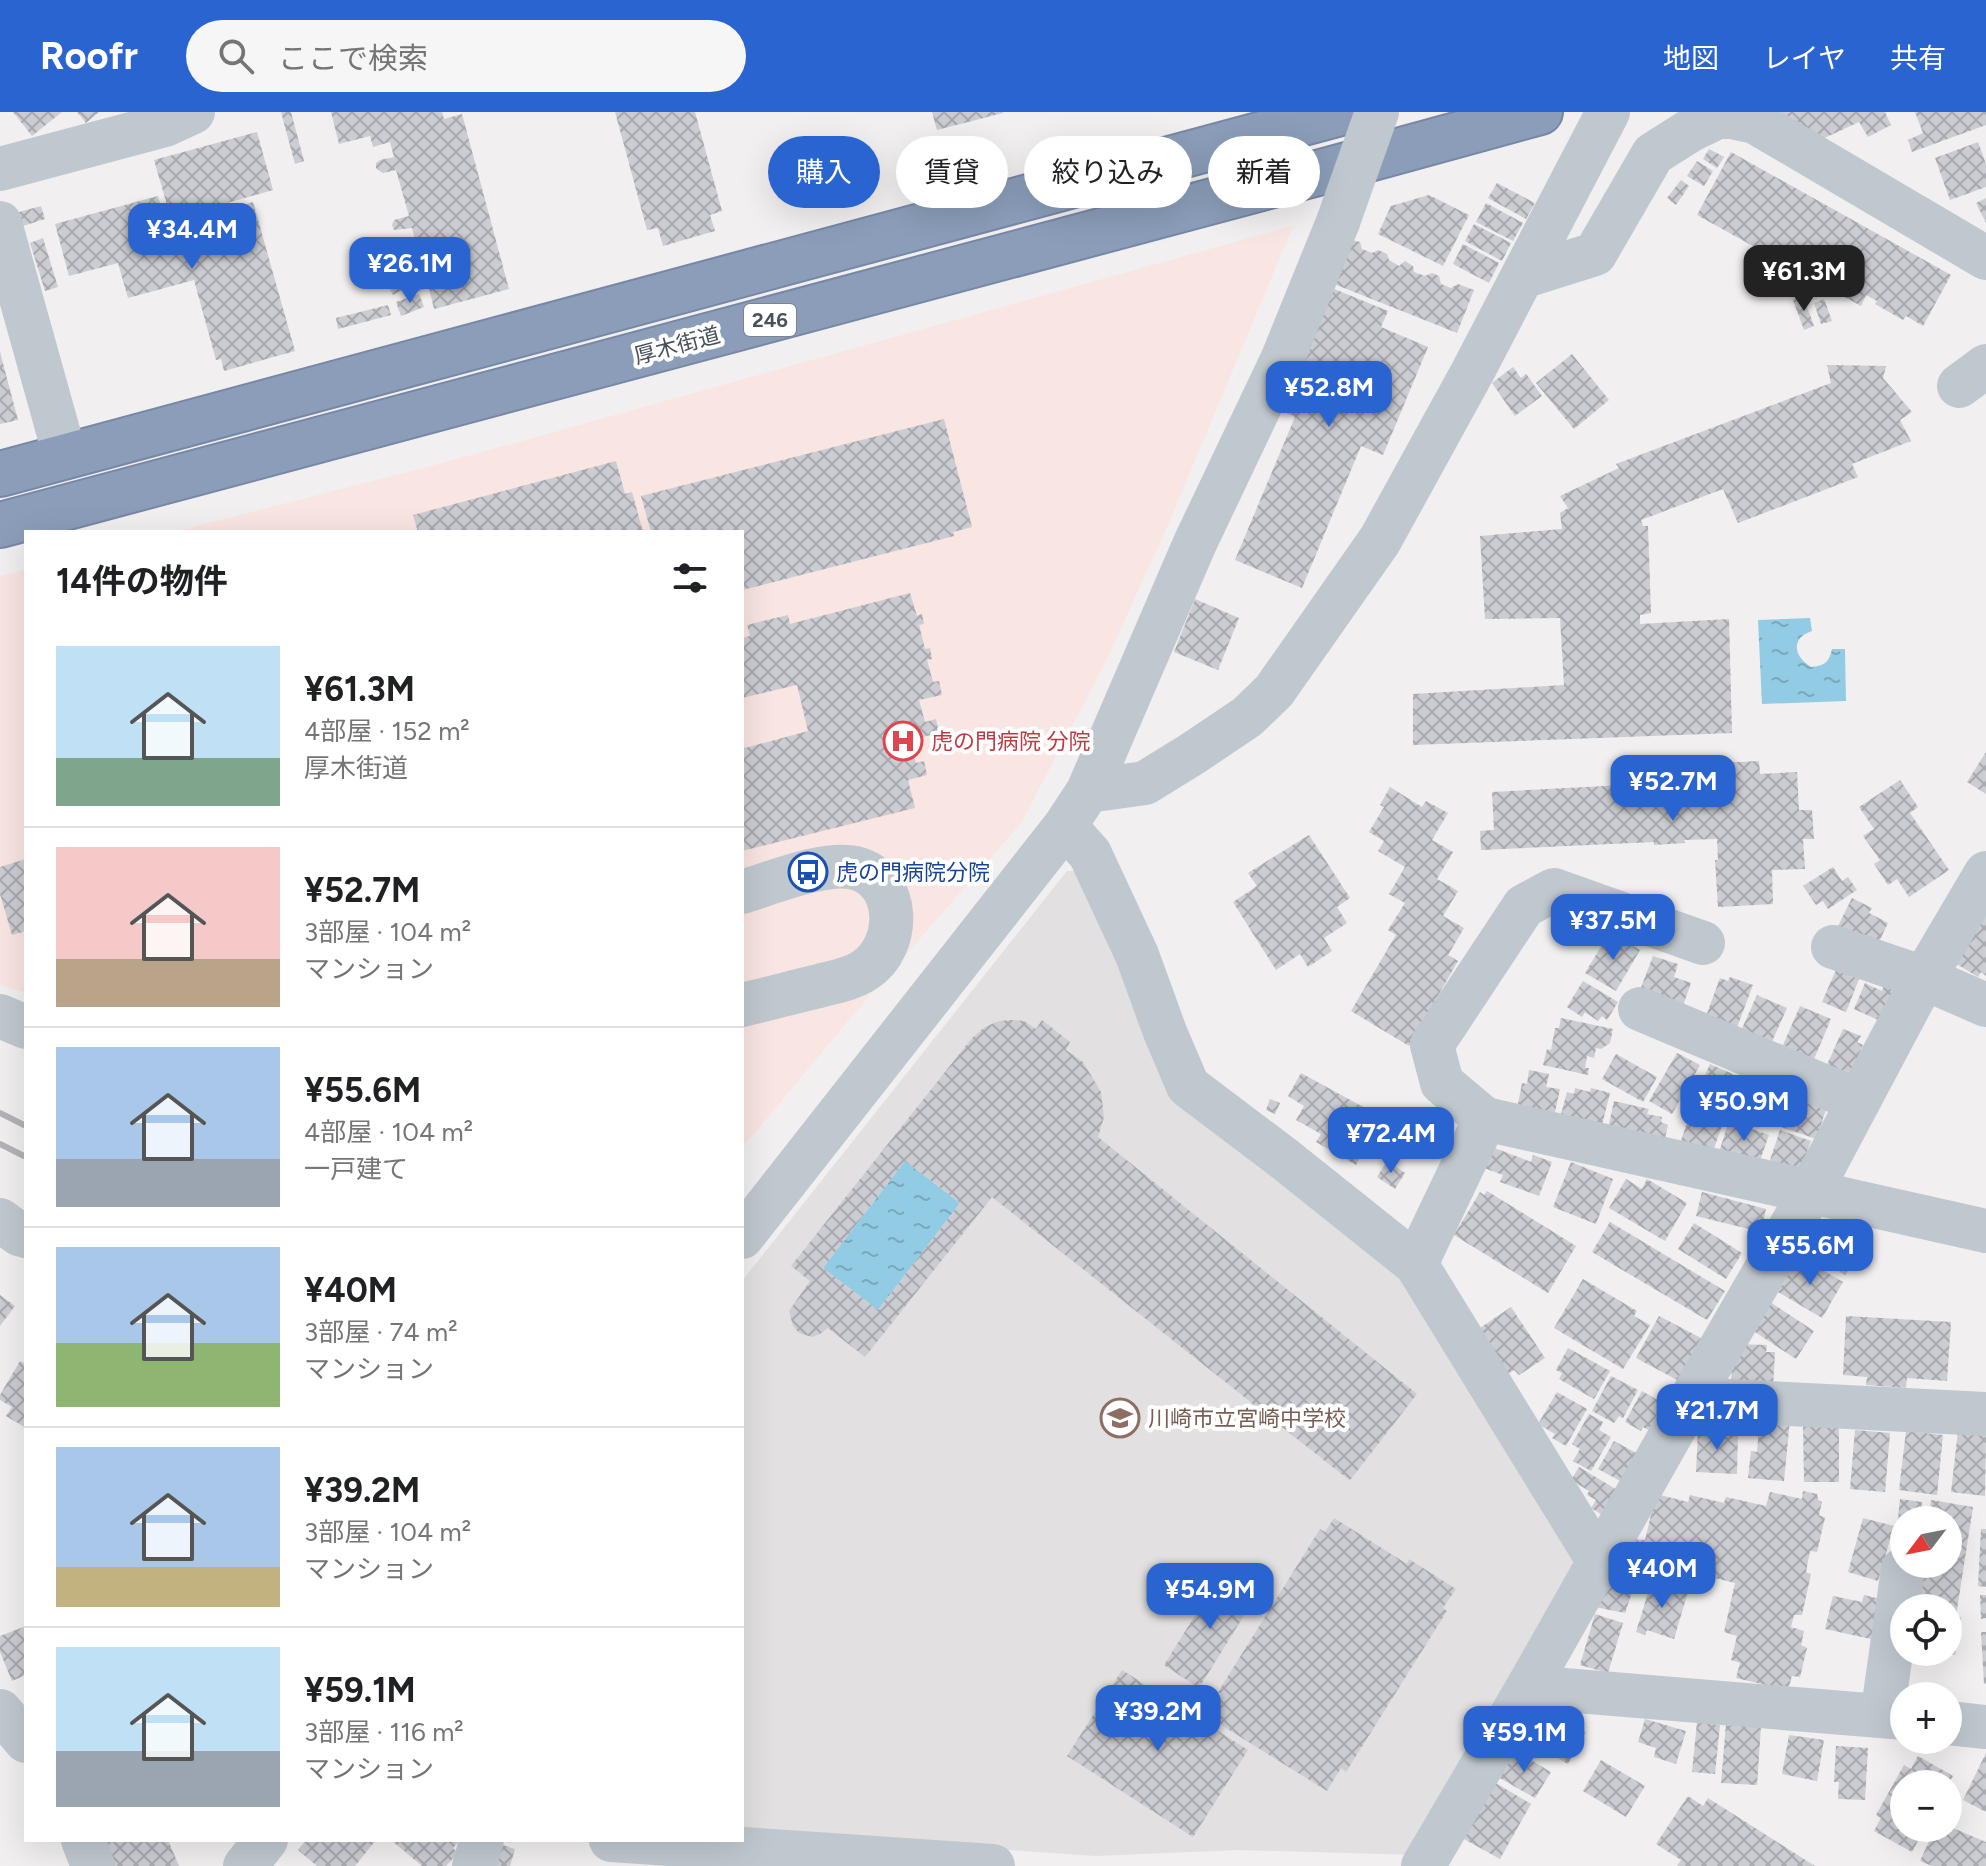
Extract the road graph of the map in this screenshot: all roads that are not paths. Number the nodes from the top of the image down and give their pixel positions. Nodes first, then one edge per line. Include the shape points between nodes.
1 (193, 112) edge
2 (1344, 112) edge
3 (1377, 112) edge
4 (1540, 112) edge
5 (1608, 112) edge
6 (0, 169) edge
7 (0, 223) edge
8 (1986, 258) edge
9 (1522, 277) junction
10 (65, 456) junction
11 (0, 474) edge
12 (0, 525) edge
13 (1076, 809) junction
14 (1986, 873) edge
15 (744, 891) edge
16 (1703, 943) dead end
17 (1833, 947) dead end
18 (1924, 978) junction
19 (744, 1004) edge
20 (1986, 1005) edge
21 (1640, 1009) dead end
22 (0, 1016) edge
23 (24, 1026) edge
24 (1859, 1101) junction
25 (1485, 1119) junction
26 (1810, 1193) junction
27 (0, 1220) edge
28 (1986, 1231) edge
29 (744, 1234) edge
30 (24, 1235) edge
31 (1416, 1264) junction
32 (1691, 1399) junction
33 (1986, 1414) edge
34 (1599, 1562) junction
35 (1902, 1578) edge
36 (1895, 1682) edge
37 (1528, 1687) junction
38 (0, 1711) edge
39 (1890, 1717) edge
40 (1962, 1724) edge
41 (1986, 1727) edge
42 (24, 1739) edge
43 (84, 1842) edge
44 (481, 1842) edge
45 (640, 1842) edge
46 (93, 1866) edge
47 (474, 1866) edge
48 (993, 1866) edge
49 (1423, 1866) edge

1 - 6 street via 165,125
2 - 10 highway, 246
3 - 13 street, bridge via 1282,360
4 - 12 highway, 厚木街道 / 246
5 - 9 street
7 - 10 street
8 - 9 street via 1755,122 1722,115 1653,154 1595,254
9 - 13 street via 1380,540 1274,691 1247,717 1145,783
10 - 11 highway, 246
13 - 29 street
13 - 31 street via 1188,1086
14 - 18 street
15 - 19 street via 808,872 855,868 874,877 892,920 889,942 863,971
16 - 25 street via 1554,890 1524,906 1432,1045 1442,1083
17 - 18 street
18 - 20 street
18 - 24 street
21 - 24 street
22 - 23 street
24 - 26 street
25 - 26 street
25 - 31 street
26 - 28 street
26 - 32 street
27 - 30 street
31 - 34 street
32 - 33 street
32 - 34 street
34 - 37 street
35 - 36 street
37 - 39 street
37 - 49 street
38 - 42 street
40 - 41 street
43 - 46 street
44 - 47 street
45 - 48 street

